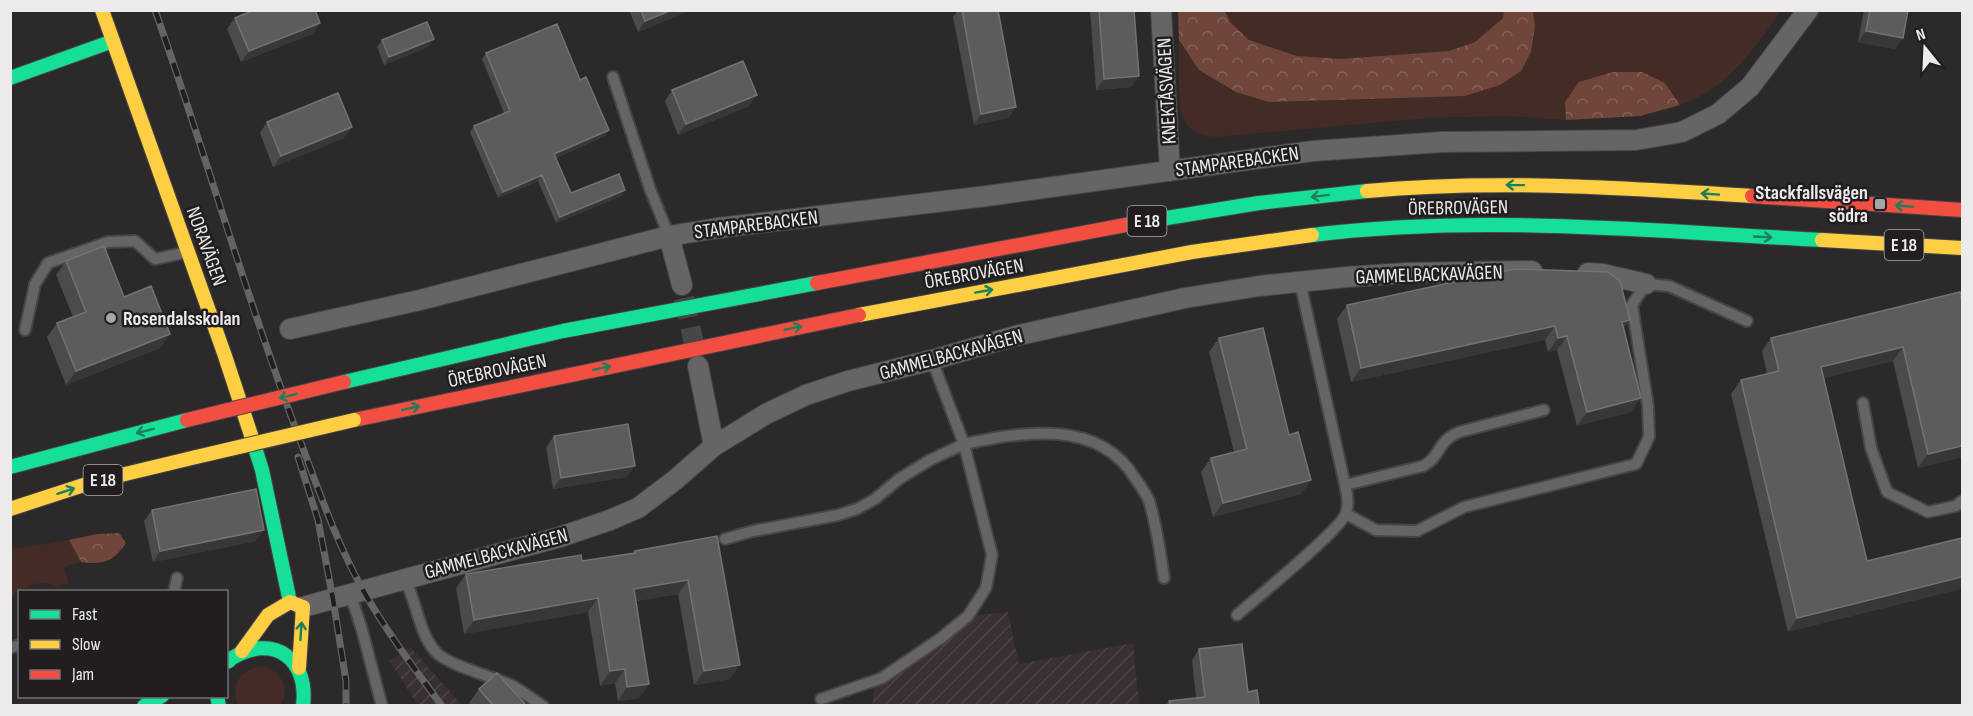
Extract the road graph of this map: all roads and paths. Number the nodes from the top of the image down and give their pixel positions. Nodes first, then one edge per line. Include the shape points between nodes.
1 (102, 10) edge
2 (1161, 10) edge
3 (1808, 10) edge
4 (113, 41) junction
5 (613, 77) dead end
6 (10, 78) edge
7 (1170, 171) junction
8 (1962, 210) edge
9 (669, 236) junction
10 (1962, 248) edge
11 (188, 252) junction
12 (1547, 272) edge
13 (1570, 273) edge
14 (1300, 282) junction
15 (1646, 284) junction
16 (682, 285) tunnel mouth
17 (1746, 321) dead end
18 (291, 329) dead end
19 (26, 330) dead end
20 (932, 360) junction
21 (698, 366) tunnel mouth
22 (1863, 403) dead end
23 (1544, 410) dead end
24 (964, 444) junction
25 (714, 446) junction
26 (10, 467) edge
27 (1345, 485) junction
28 (1962, 501) edge
29 (10, 509) edge
30 (1346, 514) junction
31 (725, 539) dead end
32 (177, 578) dead end
33 (404, 578) junction
34 (1164, 578) dead end
35 (174, 590) edge
36 (350, 593) junction
37 (297, 604) junction
38 (1237, 615) dead end
39 (242, 651) junction
40 (228, 663) edge
41 (299, 668) junction
42 (821, 699) dead end
43 (305, 703) edge
44 (382, 705) edge
45 (543, 705) edge

1 - 4 main road, NORAVÄGEN
2 - 7 street, KNEKTÅSVÄGEN
3 - 7 street, STAMPAREBACKEN via 1750,87 1718,114 1682,132 1636,140 1442,142 1334,149
4 - 6 main road
4 - 11 main road, NORAVÄGEN
5 - 9 lane
7 - 9 street, STAMPAREBACKEN
8 -> 26 main road, ÖREBROVÄGEN / E 18, bridge via 1638,189 1465,185 1375,190 1223,208 563,331 187,420
9 - 16 street, STAMPAREBACKEN
9 - 18 street
29 -> 10 main road, ÖREBROVÄGEN / E 18, bridge via 196,457 496,389 917,303 1247,244 1355,231 1478,224
11 - 19 lane via 155,259 135,241 108,242 48,263 36,284
11 - 37 main road, NORAVÄGEN via 262,470
12 - 14 street, GAMMELBACKAVÄGEN via 1406,273
13 - 15 street via 1603,274
14 - 20 street, GAMMELBACKAVÄGEN via 1105,314
14 - 27 lane
15 - 17 lane via 1669,286
15 - 30 lane via 1632,305 1649,437 1636,464 1464,507 1417,531 1376,530
20 - 24 lane
20 - 25 street, GAMMELBACKAVÄGEN via 806,395
21 - 25 street
22 - 28 lane via 1871,448 1887,492 1928,512
23 - 27 lane via 1449,436 1431,462 1423,466
24 - 31 lane via 930,460 857,509
24 - 34 lane via 1040,433 1077,436 1110,451 1130,470 1148,499
24 - 42 lane via 992,555 986,588 968,616 882,678
25 - 33 street, GAMMELBACKAVÄGEN via 638,508 610,520
27 - 30 lane
30 - 38 lane via 1329,534
32 - 35 lane
33 - 36 street, GAMMELBACKAVÄGEN
33 - 45 lane via 436,653 512,686
36 - 37 street, GAMMELBACKAVÄGEN
36 - 44 lane
37 - 39 main road via 268,615
41 -> 37 main road, NORAVÄGEN
39 - 40 main road
39 - 41 main road via 274,650
41 - 43 main road, NORAVÄGEN via 305,682

